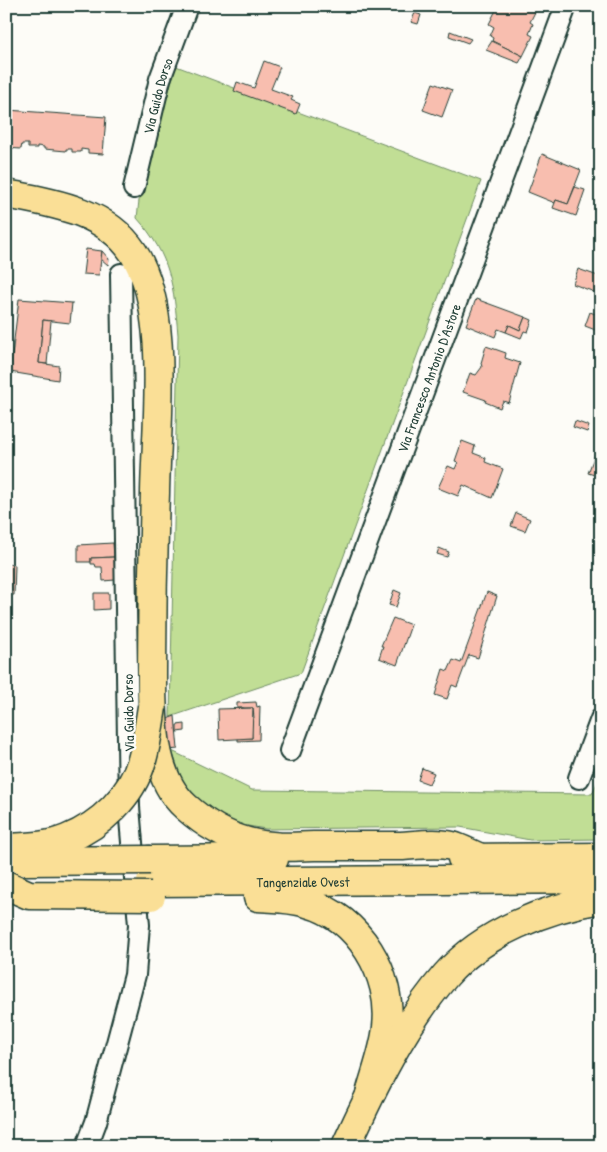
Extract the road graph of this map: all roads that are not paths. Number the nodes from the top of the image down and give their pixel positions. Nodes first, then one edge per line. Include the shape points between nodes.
1 (187, 6) edge
2 (566, 6) edge
3 (134, 188) dead end
4 (6, 194) edge
5 (121, 274) dead end
6 (152, 707) junction
7 (601, 719) edge
8 (290, 750) dead end
9 (579, 778) dead end
10 (6, 848) edge
11 (601, 857) edge
12 (481, 858) junction
13 (6, 861) edge
14 (151, 879) junction
15 (601, 880) edge
16 (6, 885) edge
17 (601, 899) edge
18 (370, 1094) junction
19 (87, 1146) edge
20 (346, 1146) edge

1 - 3 street, Via Guido Dorso via 160,79
2 - 8 street, Via Francesco Antonio D'Astore
4 - 6 highway via 54,203 85,213 109,227 132,250 147,277 153,298 158,364
5 - 19 street, Via Guido Dorso via 129,807 139,925 135,975
6 - 10 highway, bridge via 142,762 127,792 111,810 66,840 40,846
6 - 12 highway via 159,758 169,786 184,806 226,835 250,843 279,846 450,845
7 - 9 street
11 - 12 highway, Tangenziale Ovest
12 - 14 highway, Tangenziale Ovest
13 - 14 highway, Tangenziale Ovest, bridge
14 - 15 highway, Tangenziale Ovest
14 - 16 highway, Tangenziale Ovest
14 - 18 highway via 308,903 325,911 358,936 380,973 388,1003 387,1028
17 - 18 highway via 548,912 511,928 447,974 423,1005
18 - 20 highway

